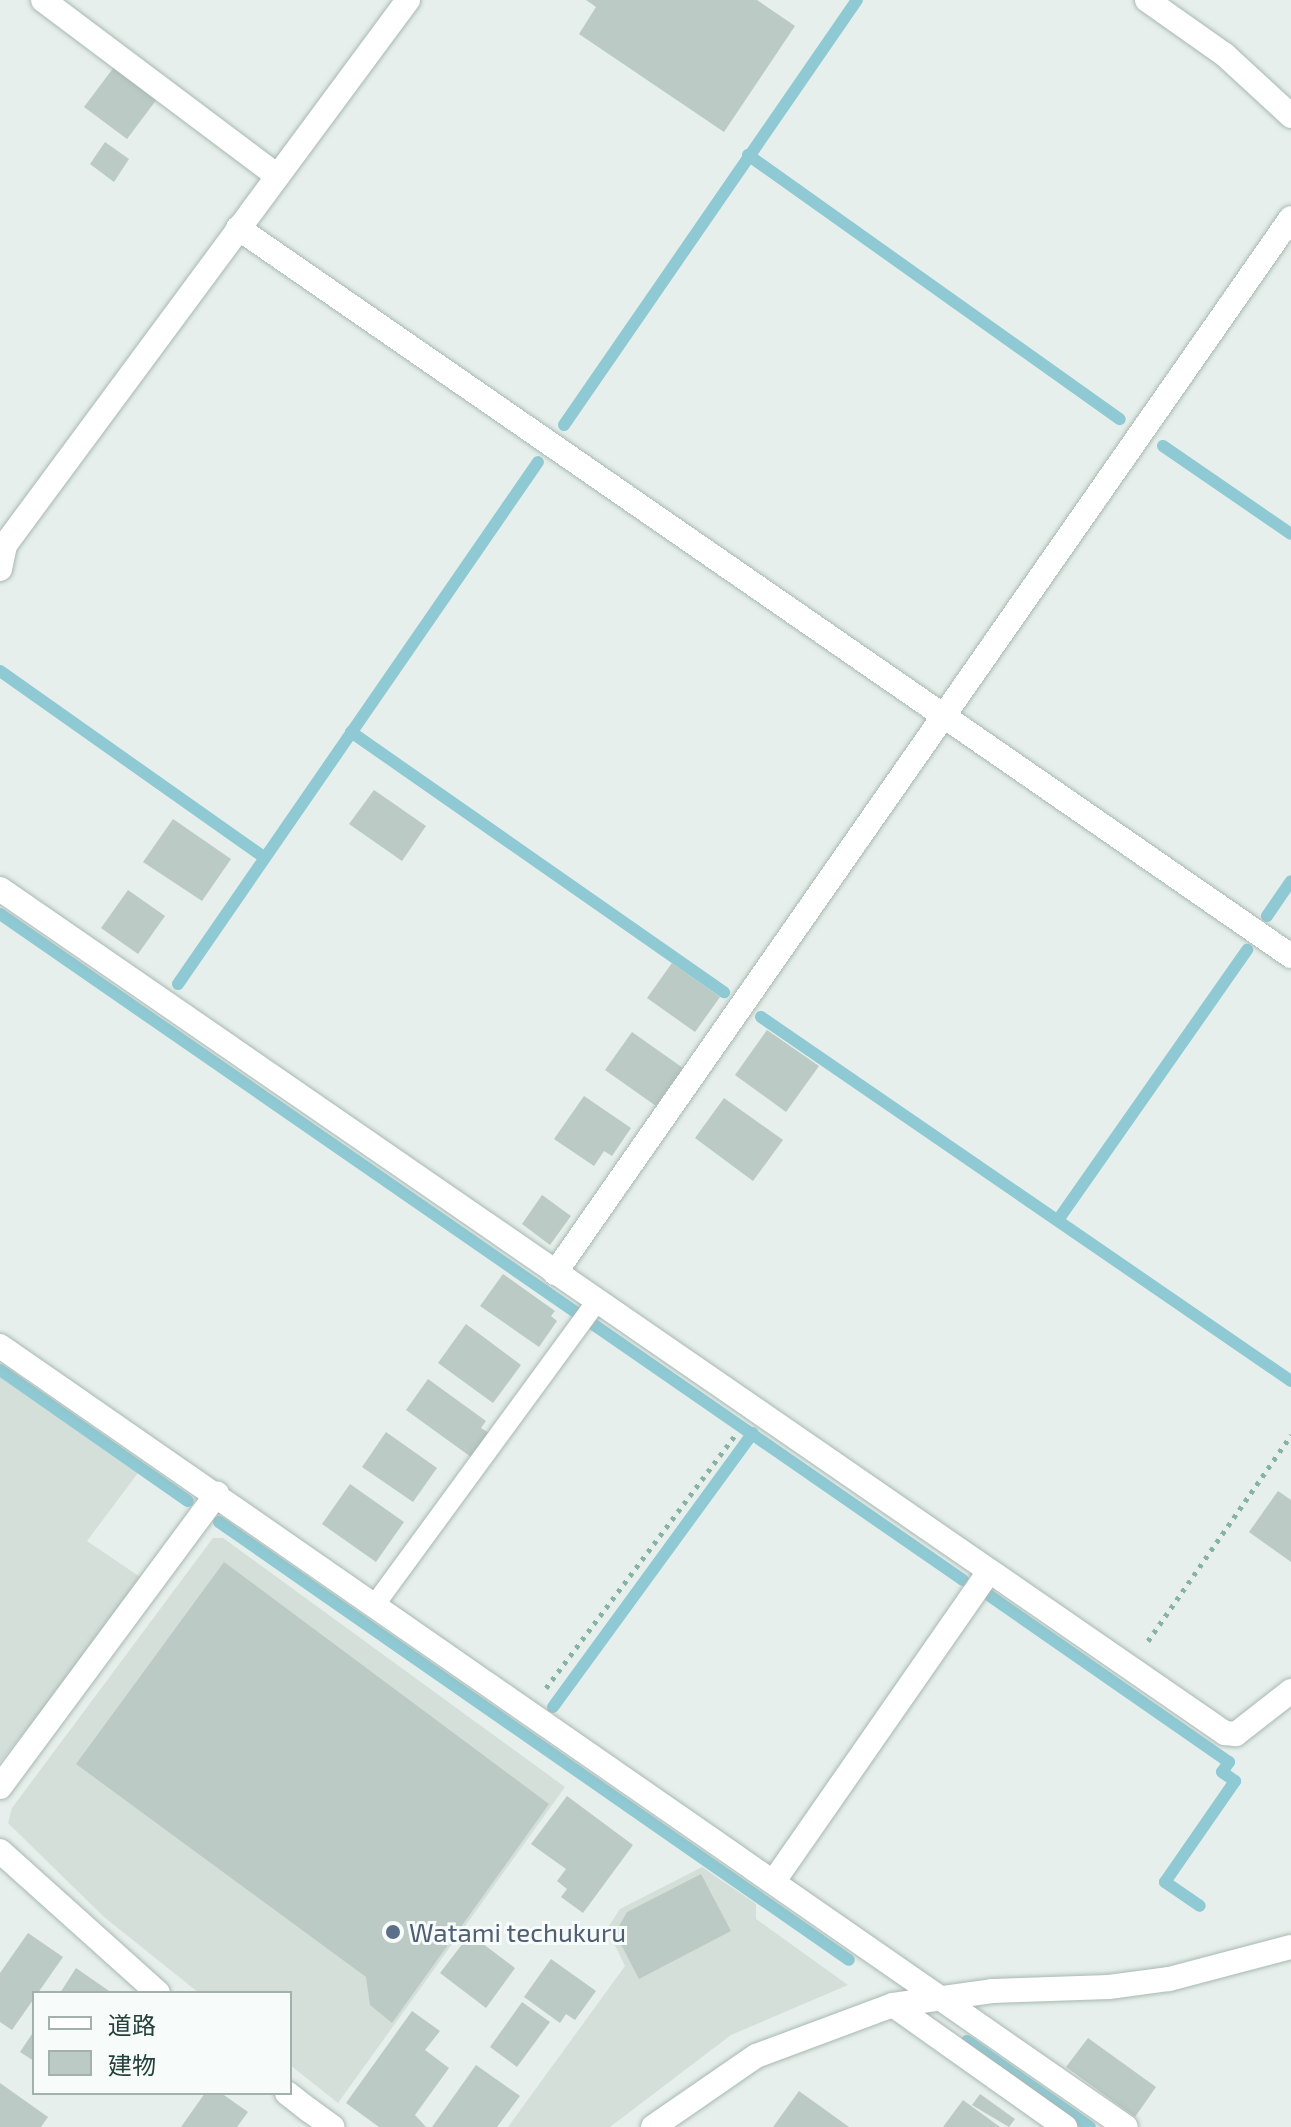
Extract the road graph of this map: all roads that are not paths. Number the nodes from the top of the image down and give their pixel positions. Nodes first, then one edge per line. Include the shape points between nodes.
1 (43, 0) edge
2 (408, 0) edge
3 (1147, 0) edge
4 (1291, 116) edge
5 (277, 176) junction
6 (1291, 218) edge
7 (238, 228) junction
8 (2, 552) edge
9 (942, 716) junction
10 (0, 889) edge
11 (1291, 956) edge
12 (555, 1273) junction
13 (593, 1306) junction
14 (0, 1346) edge
15 (217, 1494) junction
16 (989, 1572) junction
17 (376, 1603) junction
18 (1288, 1699) edge
19 (0, 1787) edge
20 (0, 1852) edge
21 (774, 1881) junction
22 (1291, 1947) edge
23 (156, 1991) edge
24 (939, 1997) junction
25 (893, 2005) junction
26 (290, 2095) edge
27 (332, 2127) edge
28 (653, 2127) edge
29 (1065, 2127) edge
30 (1126, 2127) edge

1 - 5 street
2 - 5 street
3 - 4 street via 1225,55
5 - 7 street
6 - 9 street
7 - 8 street
7 - 9 street
9 - 11 street
9 - 12 street
10 - 12 street
12 - 13 street
13 - 16 street
13 - 17 lane
14 - 15 street
15 - 17 street
15 - 19 street
16 - 18 street via 1225,1733 1236,1734
16 - 21 street
17 - 21 street
20 - 23 street
21 - 24 street
22 - 24 street via 1236,1964 1109,1987
24 - 25 street
24 - 30 street
25 - 28 street via 756,2056
25 - 29 street
26 - 27 street

